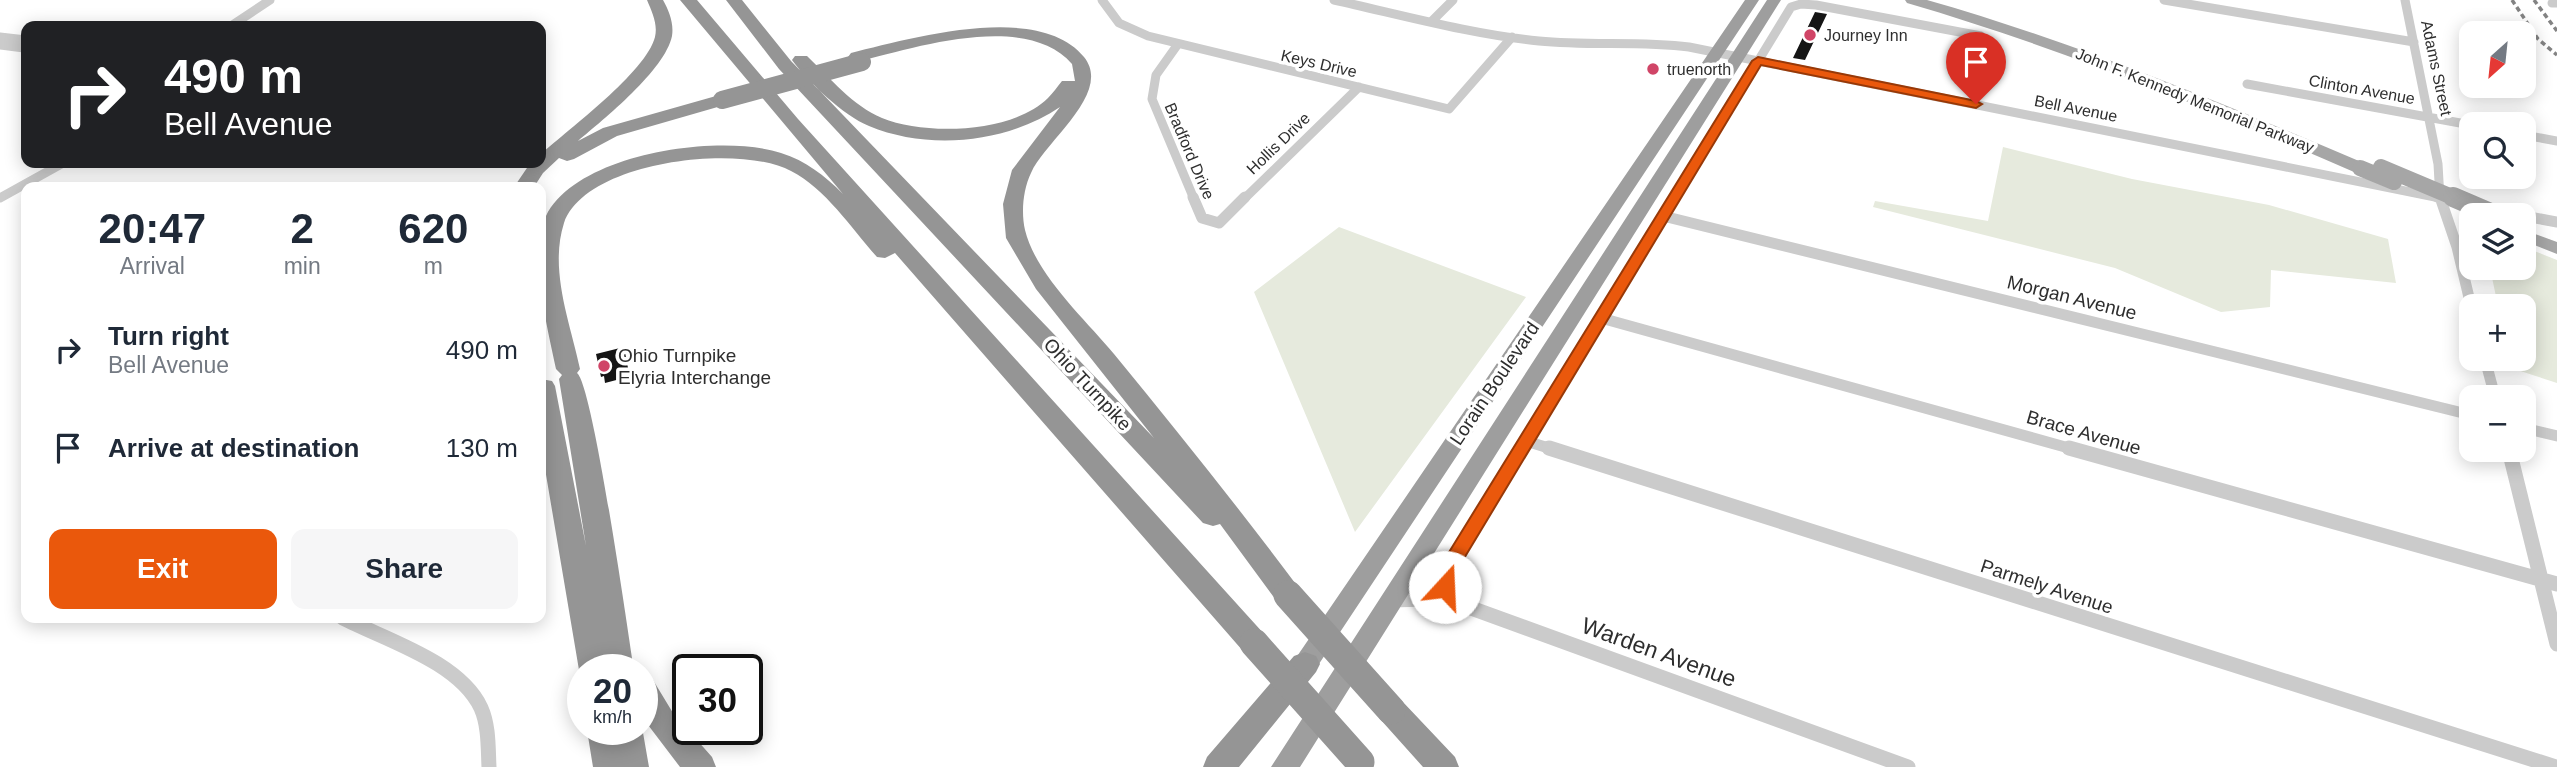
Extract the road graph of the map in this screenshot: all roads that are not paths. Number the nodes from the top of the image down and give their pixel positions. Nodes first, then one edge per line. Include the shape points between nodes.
1 (270, 0) edge
2 (655, 0) edge
3 (688, 0) edge
4 (1102, 0) edge
5 (1334, 0) edge
6 (1453, 0) edge
7 (1752, 0) edge
8 (1774, 0) edge
9 (1912, 0) edge
10 (1940, 0) edge
11 (2164, 0) edge
12 (2405, 0) edge
13 (735, 1) edge
14 (238, 21) edge
15 (1432, 21) junction
16 (1981, 36) dead end
17 (0, 37) edge
18 (1512, 37) junction
19 (21, 39) edge
20 (2414, 42) junction
21 (1178, 44) junction
22 (0, 45) edge
23 (21, 47) edge
24 (1737, 57) junction
25 (859, 60) junction
26 (2247, 84) dead end
27 (1359, 87) junction
28 (720, 97) junction
29 (2429, 117) junction
30 (2459, 123) edge
31 (2536, 137) edge
32 (2557, 141) edge
33 (555, 153) junction
34 (546, 161) edge
35 (54, 168) edge
36 (29, 182) edge
37 (543, 182) edge
38 (21, 186) edge
39 (0, 198) edge
40 (2441, 198) junction
41 (2464, 203) edge
42 (2466, 203) edge
43 (2459, 209) edge
44 (1663, 216) junction
45 (2536, 218) edge
46 (2557, 222) edge
47 (1219, 223) joint
48 (2536, 231) edge
49 (2557, 239) edge
50 (2536, 240) edge
51 (2557, 248) edge
52 (546, 267) joint
53 (2468, 294) edge
54 (1601, 318) junction
55 (546, 400) edge
56 (2459, 412) edge
57 (2536, 431) edge
58 (1066, 433) junction
59 (2557, 436) edge
60 (1526, 441) junction
61 (2512, 462) edge
62 (2539, 579) junction
63 (2557, 584) edge
64 (608, 591) junction
65 (1288, 595) junction
66 (1391, 600) junction
67 (1460, 604) junction
68 (353, 623) edge
69 (2557, 644) edge
70 (591, 654) edge
71 (617, 654) edge
72 (630, 654) edge
73 (1305, 664) junction
74 (658, 715) edge
75 (605, 745) edge
76 (630, 745) edge
77 (1362, 765) edge
78 (489, 767) edge
79 (609, 767) edge
80 (633, 767) edge
81 (700, 767) edge
82 (1219, 767) edge
83 (1239, 767) edge
84 (1285, 767) edge
85 (1443, 767) edge
86 (1908, 767) edge
87 (2556, 767) edge

1 - 14 street
2 - 33 highway via 664,24 656,53
3 - 58 highway
4 - 21 street, Keys Drive via 1129,29
5 - 15 street, Bell Avenue
6 - 15 street
7 - 24 highway, Lorain Boulevard
8 - 24 highway, Lorain Boulevard
9 - 43 main road, John F. Kennedy Memorial Parkway, bridge via 2111,65
10 - 42 main road, John F. Kennedy Memorial Parkway, bridge via 2091,50
11 - 20 street
12 - 20 street, Adams Street
13 - 25 highway via 863,116 899,130 962,133 1023,121 1053,105 1070,78 1066,65 1050,52 995,39 949,41
13 - 65 highway, Ohio Turnpike via 785,65
15 - 18 street, Bell Avenue
16 - 24 street, Lorain Boulevard via 1801,4 1791,7
17 - 19 street
18 - 24 street, Bell Avenue via 1569,43 1658,43
18 - 27 street, Keys Drive via 1449,109
20 - 29 street, Adams Street
21 - 27 street, Keys Drive
21 - 47 street, Bradford Drive via 1156,75 1152,99 1202,218
22 - 23 street
24 - 40 street, Bell Avenue
24 - 44 street, Lorain Boulevard
24 - 66 highway, Lorain Boulevard
24 - 73 highway, Lorain Boulevard
25 - 28 highway, bridge
25 - 65 highway via 941,37 995,32 1055,43 1078,60 1084,68 1084,83 1021,170 1012,210 1017,239 1045,282 1213,492
26 - 29 street, Clinton Avenue
27 - 47 street, Hollis Drive
28 - 33 highway via 622,121
28 - 37 highway via 592,140 558,163
29 - 30 street, Clinton Avenue
29 - 40 street, Adams Street
31 - 32 street
33 - 34 highway
35 - 36 street
38 - 39 street
40 - 41 street, Bell Avenue
40 - 53 street, Adams Street
44 - 54 street, Lorain Boulevard
44 - 56 street, Morgan Avenue
45 - 46 street, Bell Avenue
48 - 49 main road
50 - 51 main road
52 - 58 highway via 552,225 559,212 580,190 606,176 665,157 703,152 750,152 786,162 828,192
52 - 64 highway via 581,425
54 - 60 street, Lorain Boulevard
54 - 62 street, Brace Avenue
55 - 70 highway
57 - 59 street
58 - 77 highway, bridge
60 - 67 street, Lorain Boulevard via 1445,574 1445,587
60 - 87 street, Parmely Avenue
61 - 62 street
62 - 63 street, Brace Avenue
62 - 69 street
64 - 71 highway
64 - 72 highway
65 - 85 highway, Ohio Turnpike, bridge
66 - 67 street, Warden Avenue
66 - 84 highway, Lorain Boulevard
67 - 86 street, Warden Avenue
68 - 78 street via 453,674 469,690 481,707
73 - 82 highway
73 - 83 highway, Lorain Boulevard
74 - 81 highway
75 - 79 highway
76 - 80 highway

